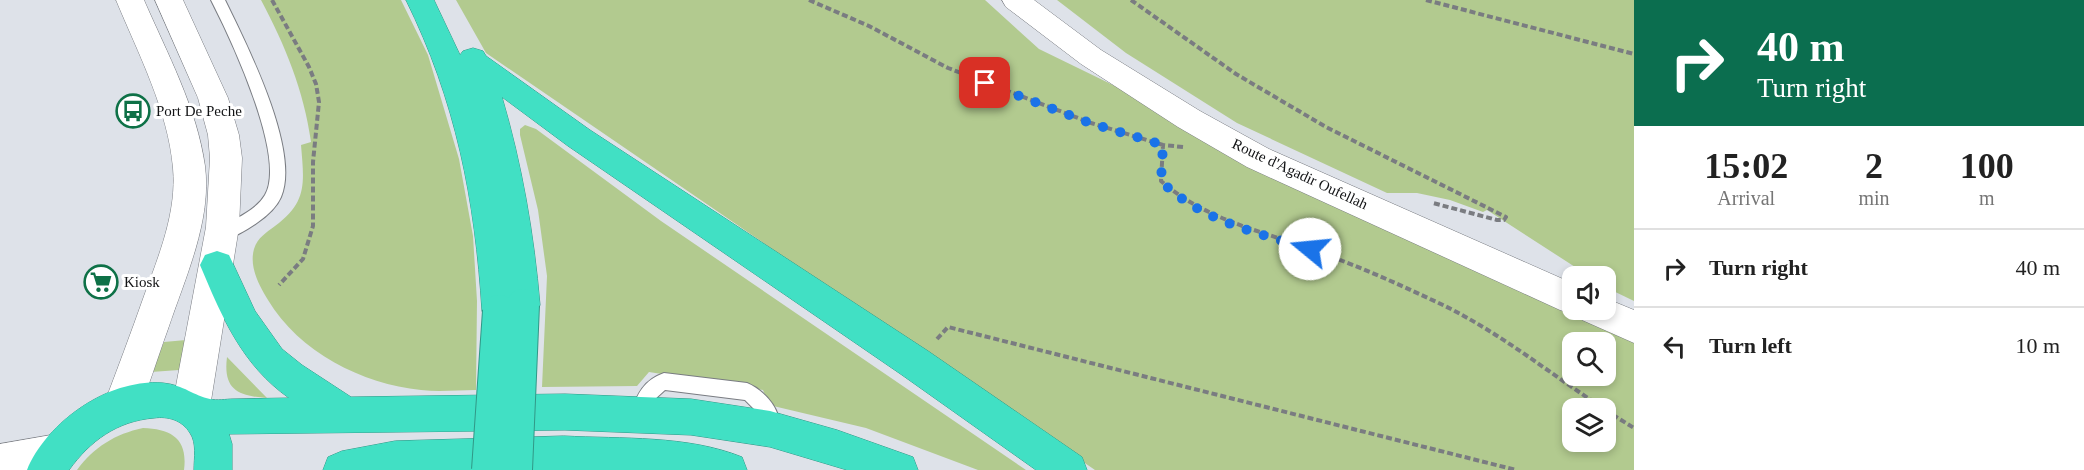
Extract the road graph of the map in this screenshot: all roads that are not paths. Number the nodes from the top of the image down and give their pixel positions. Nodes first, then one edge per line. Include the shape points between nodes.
1 (130, 0) edge
2 (169, 0) edge
3 (218, 0) edge
4 (420, 0) edge
5 (443, 0) edge
6 (1016, 0) edge
7 (476, 63) junction
8 (220, 249) junction
9 (1562, 294) edge
10 (511, 308) junction
11 (1616, 319) edge
12 (1634, 327) edge
13 (122, 407) junction
14 (197, 412) junction
15 (346, 415) junction
16 (51, 461) edge
17 (571, 462) edge
18 (0, 463) edge
19 (213, 470) edge
20 (342, 470) edge
21 (488, 470) edge
22 (516, 470) edge
23 (728, 470) edge
24 (899, 470) edge
25 (1068, 470) edge

1 - 13 street via 167,90 184,144 189,191 179,247
2 - 8 street via 218,114 226,193
3 - 8 lane via 265,108 280,175 273,197
4 - 10 highway via 452,68 471,124 496,259
5 - 7 highway
6 - 9 street, Route d'Agadir Oufellah via 1091,57 1258,158
7 - 10 highway via 508,180 519,251
7 - 25 highway via 579,138
8 - 14 street
8 - 15 highway via 237,311 257,344 280,370
10 - 21 highway, bridge
10 - 22 highway, bridge via 520,406
11 - 12 street
13 - 14 highway via 148,400 171,401
13 - 16 highway via 97,418 74,435
14 - 15 highway
14 - 19 highway via 213,432
15 - 24 highway via 565,412 691,417 770,429
16 - 18 street
17 - 20 highway via 395,460
17 - 23 highway via 682,461

